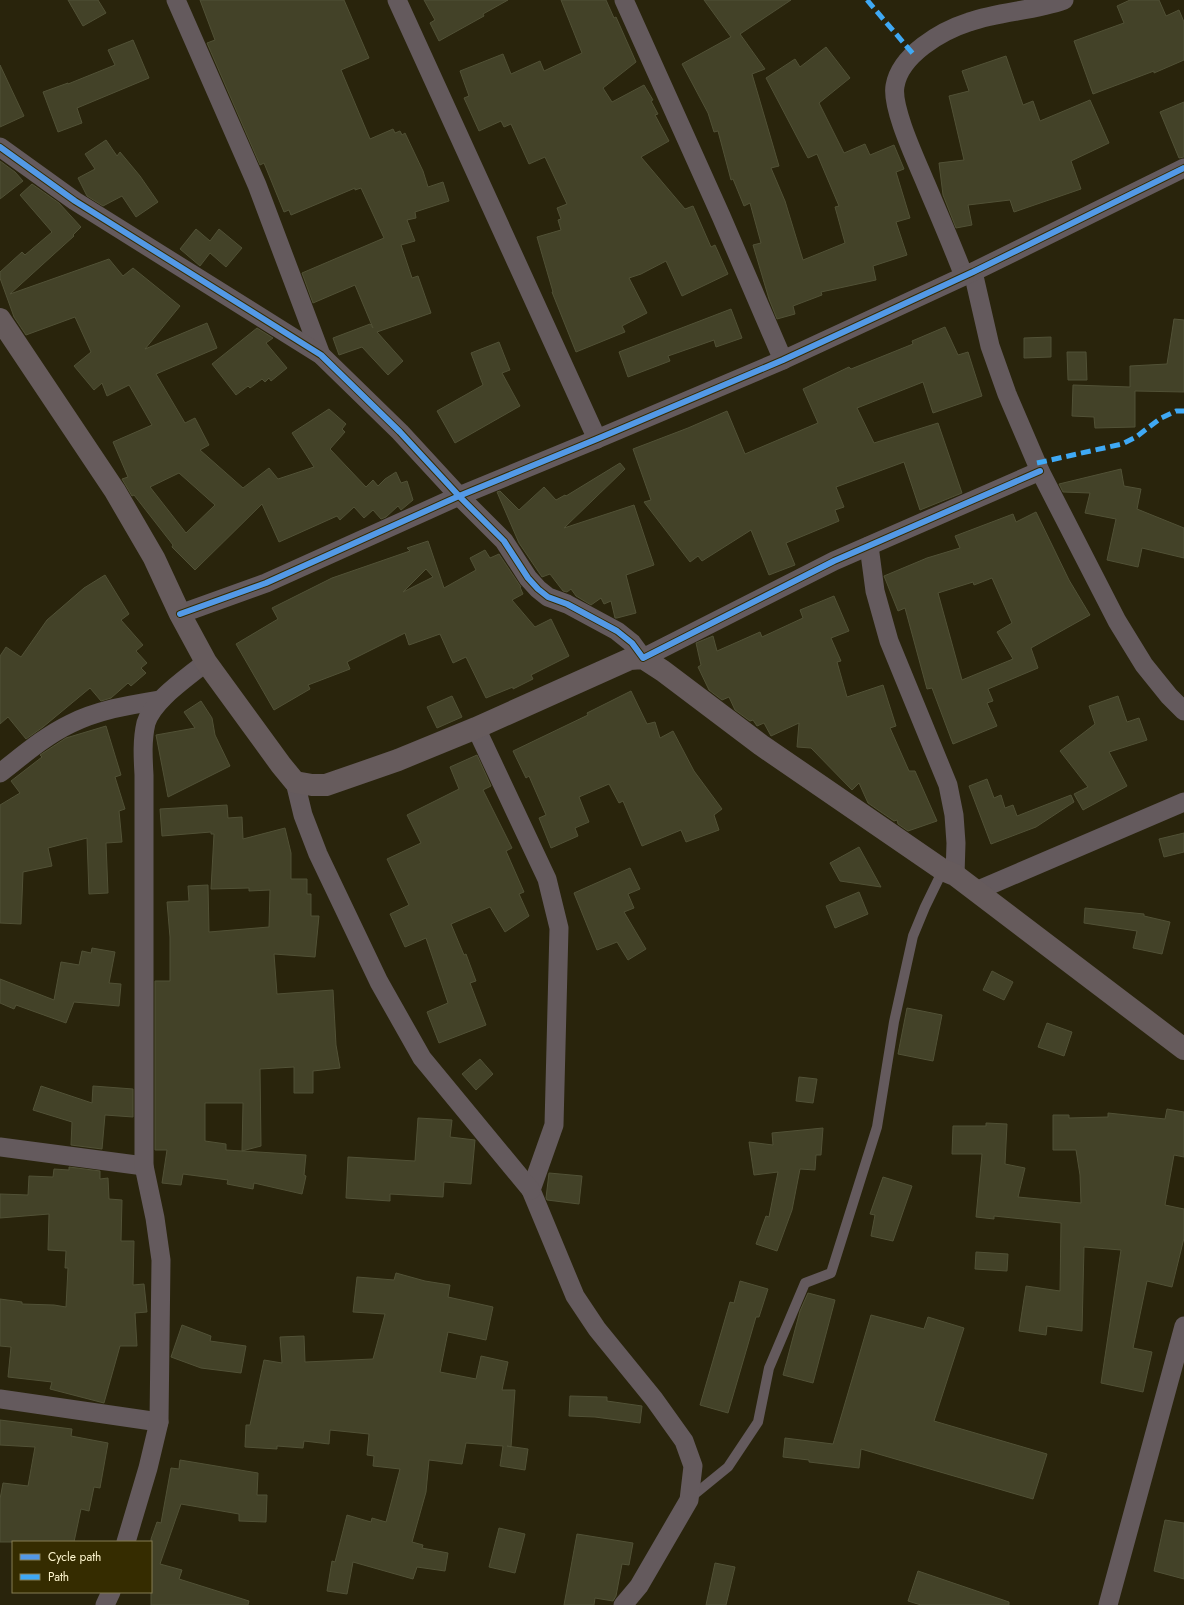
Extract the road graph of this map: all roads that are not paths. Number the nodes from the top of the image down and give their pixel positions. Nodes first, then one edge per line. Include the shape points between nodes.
1 (176, 0) edge
2 (397, 0) edge
3 (624, 0) edge
4 (1064, 0) edge
5 (0, 147) edge
6 (1184, 168) edge
7 (969, 274) junction
8 (0, 319) edge
9 (321, 355) junction
10 (783, 360) junction
11 (597, 439) junction
12 (1040, 471) junction
13 (459, 496) junction
14 (869, 546) junction
15 (180, 614) junction
16 (643, 658) junction
17 (206, 662) junction
18 (159, 700) junction
19 (1184, 711) edge
20 (476, 728) junction
21 (0, 773) edge
22 (295, 782) junction
23 (1184, 802) edge
24 (949, 873) junction
25 (976, 891) junction
26 (1184, 1049) edge
27 (0, 1147) edge
28 (144, 1166) junction
29 (531, 1190) junction
30 (1184, 1326) edge
31 (0, 1399) edge
32 (159, 1422) junction
33 (689, 1500) junction
34 (126, 1541) edge
35 (111, 1593) edge
36 (106, 1605) edge
37 (624, 1605) edge
38 (1108, 1605) edge

1 - 9 street via 257,185
2 - 11 street
3 - 10 street
4 - 7 street via 963,24 937,36 900,70 895,87 897,108 909,144
5 - 9 street via 75,201
6 - 7 street
7 - 10 street
7 - 12 street via 1007,394
8 - 15 main road via 115,491 154,558
9 - 13 street via 400,432
10 - 11 street
11 - 13 street
12 - 14 street
12 - 19 street via 1117,621 1144,665
13 - 15 street via 266,583
13 - 16 street via 504,541 538,590 618,631 632,643
14 - 16 street via 834,561
14 - 24 street via 875,592 889,641 948,785 956,843
15 - 17 main road
16 - 20 main road via 630,659
16 - 24 main road via 761,745
17 - 18 street
17 - 22 main road
18 - 21 street via 115,708 70,724 35,746
18 - 28 street via 146,722 143,751
20 - 22 main road via 398,760 326,785
20 - 29 street via 547,879 559,928 554,1125
22 - 29 street via 303,815 318,854 379,982 422,1058
23 - 25 street
24 - 25 main road
24 - 33 lane via 925,906 913,936 894,1022 877,1127 831,1273 805,1282 770,1368 758,1422 728,1467
25 - 26 main road
27 - 28 street
28 - 32 street via 161,1260
29 - 33 street via 576,1296 597,1329 684,1440 693,1466
30 - 38 street
31 - 32 street
32 - 34 street
33 - 37 street via 639,1586
35 - 36 street

